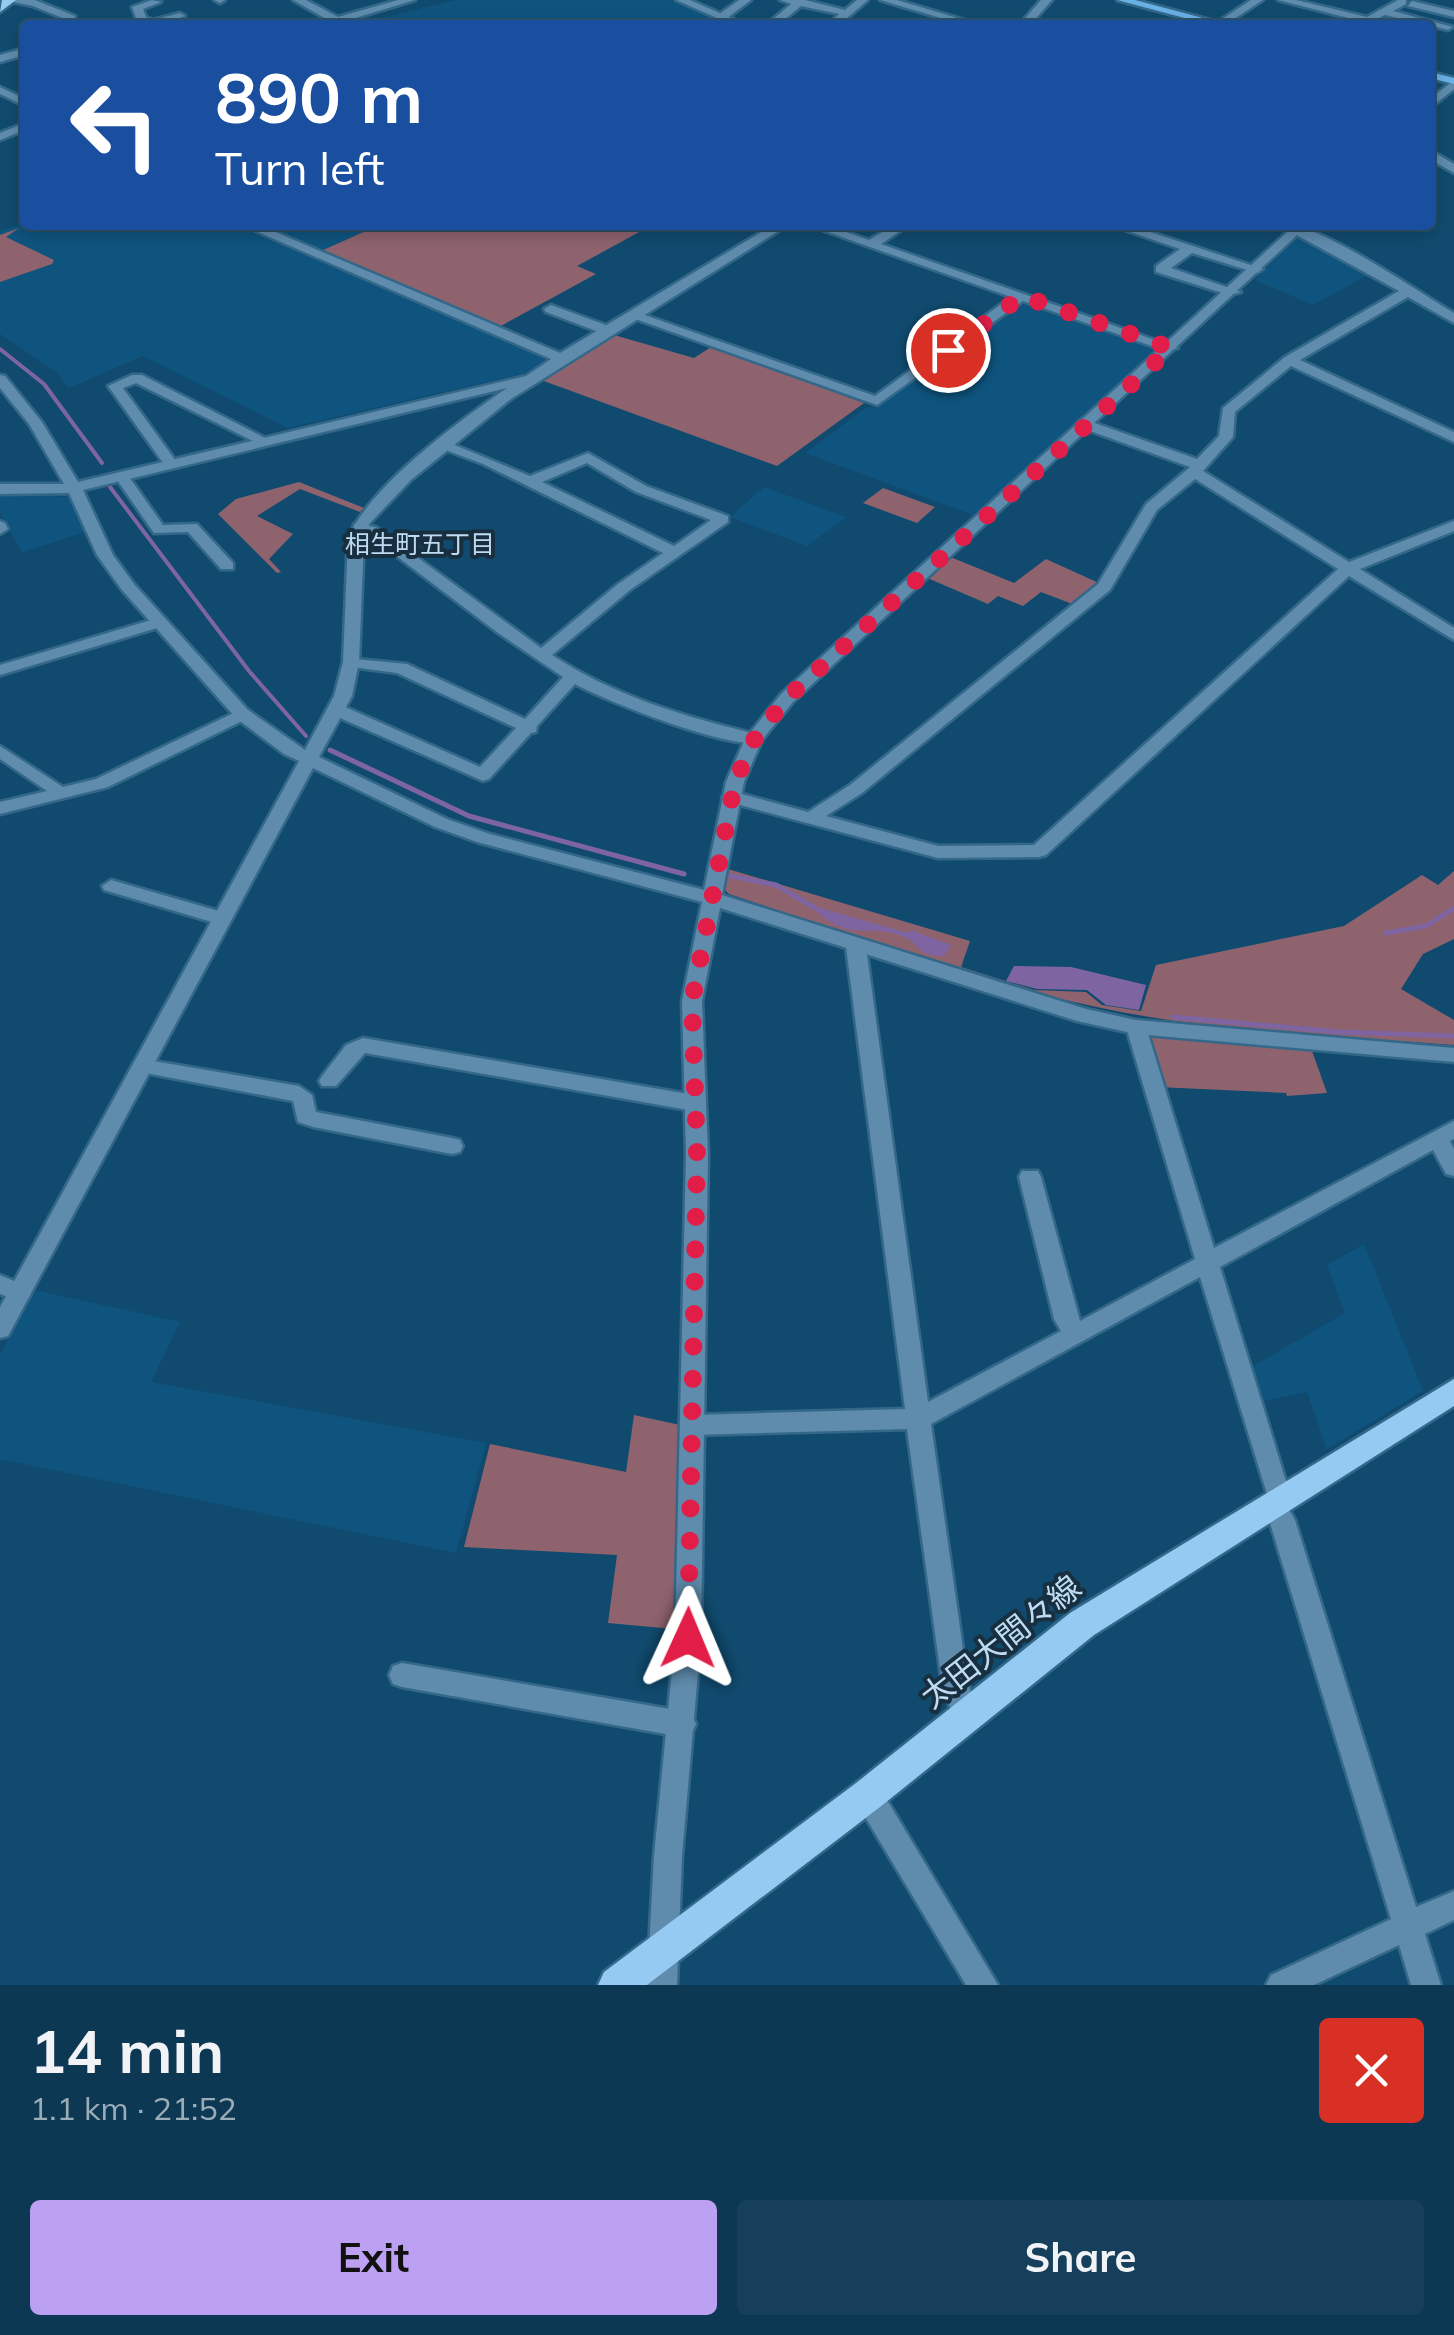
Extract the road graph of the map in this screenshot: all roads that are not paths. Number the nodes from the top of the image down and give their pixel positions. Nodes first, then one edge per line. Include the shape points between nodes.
1 (10, 0) edge
2 (298, 0) edge
3 (410, 0) edge
4 (746, 0) edge
5 (785, 0) edge
6 (863, 0) edge
7 (885, 0) edge
8 (1047, 0) edge
9 (1122, 0) edge
10 (1258, 0) edge
11 (1283, 0) edge
12 (1328, 0) edge
13 (155, 1) edge
14 (690, 1) edge
15 (801, 1) edge
16 (1398, 1) edge
17 (0, 8) edge
18 (1384, 12) junction
19 (847, 13) junction
20 (1454, 14) edge
21 (180, 16) junction
22 (722, 16) junction
23 (70, 20) edge
24 (144, 20) edge
25 (164, 20) edge
26 (187, 20) edge
27 (336, 20) joint
28 (731, 20) edge
29 (777, 20) edge
30 (839, 20) edge
31 (958, 20) edge
32 (1029, 20) edge
33 (1200, 20) edge
34 (1228, 20) edge
35 (1418, 20) edge
36 (1435, 24) edge
37 (1448, 27) dead end
38 (1454, 82) edge
39 (1435, 101) edge
40 (260, 230) edge
41 (774, 230) edge
42 (829, 230) edge
43 (895, 230) edge
44 (1132, 230) edge
45 (1298, 230) edge
46 (1303, 230) edge
47 (872, 244) junction
48 (1190, 248) junction
49 (1258, 269) junction
50 (1234, 292) junction
51 (1407, 292) junction
52 (1022, 296) junction
53 (551, 309) dead end
54 (1452, 315) edge
55 (634, 316) junction
56 (609, 331) junction
57 (1171, 348) junction
58 (562, 360) junction
59 (1290, 360) junction
60 (0, 379) edge
61 (532, 379) junction
62 (1084, 424) junction
63 (1454, 438) edge
64 (262, 440) junction
65 (445, 445) junction
66 (171, 464) junction
67 (1196, 468) junction
68 (122, 476) junction
69 (530, 482) junction
70 (74, 488) junction
71 (0, 490) edge
72 (1454, 526) edge
73 (359, 527) junction
74 (674, 552) junction
75 (227, 566) dead end
76 (1348, 568) junction
77 (158, 623) junction
78 (1454, 635) edge
79 (543, 654) junction
80 (351, 662) junction
81 (0, 670) edge
82 (574, 676) junction
83 (337, 710) junction
84 (242, 714) junction
85 (530, 728) junction
86 (754, 740) junction
87 (0, 751) edge
88 (308, 760) junction
89 (58, 795) junction
90 (732, 797) junction
91 (0, 808) edge
92 (809, 818) junction
93 (111, 886) dead end
94 (710, 898) junction
95 (222, 919) junction
96 (856, 947) junction
97 (1136, 1027) junction
98 (1454, 1055) edge
99 (142, 1066) junction
100 (329, 1081) dead end
101 (694, 1103) junction
102 (1445, 1133) edge
103 (452, 1146) dead end
104 (1454, 1168) edge
105 (1030, 1177) dead end
106 (1207, 1264) junction
107 (10, 1288) edge
108 (0, 1329) edge
109 (1076, 1335) junction
110 (1454, 1391) edge
111 (919, 1419) junction
112 (692, 1425) junction
113 (1277, 1500) junction
114 (402, 1675) dead end
115 (966, 1716) junction
116 (682, 1724) junction
117 (868, 1795) junction
118 (1454, 1905) edge
119 (1409, 1928) junction
120 (662, 1969) edge
121 (617, 1985) edge
122 (983, 1985) edge
123 (1281, 1985) edge
124 (1426, 1985) edge

1 - 17 main road
1 - 23 street via 38,4
2 - 27 street
3 - 27 street
4 - 22 street
5 - 15 street
6 - 19 street
7 - 31 street
8 - 32 street
9 - 33 main road
10 - 34 street
11 - 18 street via 1364,19
12 - 18 street
13 - 21 street
13 - 24 street via 137,7
14 - 22 street
15 - 19 street
15 - 29 street
16 - 18 street
16 - 20 street
18 - 35 street
19 - 30 street
21 - 25 street
21 - 26 street
22 - 28 street
36 - 37 street
38 - 39 street
40 - 58 street
41 - 55 street
42 - 47 street
43 - 47 street
44 - 48 street
45 - 49 street
46 - 51 street
47 - 52 street
48 - 49 street
48 - 50 street via 1161,269
49 - 50 street
50 - 57 street
51 - 54 street
51 - 59 street
52 - 55 street via 878,401
52 - 57 street
53 - 56 street
55 - 56 street
56 - 58 street
57 - 62 street
58 - 61 street
59 - 63 street
59 - 67 street via 1228,412 1226,437
60 - 70 street
61 - 64 street
61 - 65 street
62 - 67 street
62 - 86 street via 787,698
64 - 66 street
64 - 66 street via 137,378 114,386
65 - 69 street
65 - 73 street
66 - 68 street
67 - 76 street
67 - 92 street via 1151,507 1104,588 856,789
68 - 70 street
68 - 75 street via 161,531 192,527
69 - 74 street
69 - 74 street via 588,457 641,489 723,520
70 - 71 street
70 - 77 street via 105,555
72 - 76 street
73 - 79 street via 443,578
73 - 80 street
74 - 79 street
76 - 78 street
76 - 92 street via 1039,851 938,852
77 - 81 street
77 - 84 street
79 - 82 street
80 - 83 street
80 - 85 street via 402,668
82 - 85 street
82 - 86 street via 619,698
83 - 85 street via 483,775
83 - 88 street
84 - 88 street
84 - 89 street via 110,779
86 - 90 street
87 - 89 street
88 - 94 street via 474,834
88 - 95 street
89 - 91 street
90 - 92 street
90 - 94 street
93 - 95 street
94 - 96 street
94 - 101 street via 692,1001
95 - 99 street
96 - 97 street
96 - 111 street
97 - 98 street
97 - 106 street
99 - 103 street via 299,1094 304,1116 312,1119
99 - 107 street
100 - 101 street via 362,1046
101 - 112 street
102 - 104 street
102 - 106 street
105 - 109 street
106 - 109 street
106 - 113 street
107 - 108 street
109 - 111 street
110 - 113 main road, 太田大間々線
111 - 112 street
111 - 115 street via 952,1666
112 - 116 street
113 - 115 main road, 太田大間々線 via 1082,1624
113 - 119 street
114 - 116 street
115 - 117 main road, 太田大間々線
116 - 120 street
117 - 120 main road, 太田大間々線
117 - 122 street
118 - 119 street
119 - 123 street
119 - 124 street
120 - 121 main road, 太田大間々線

